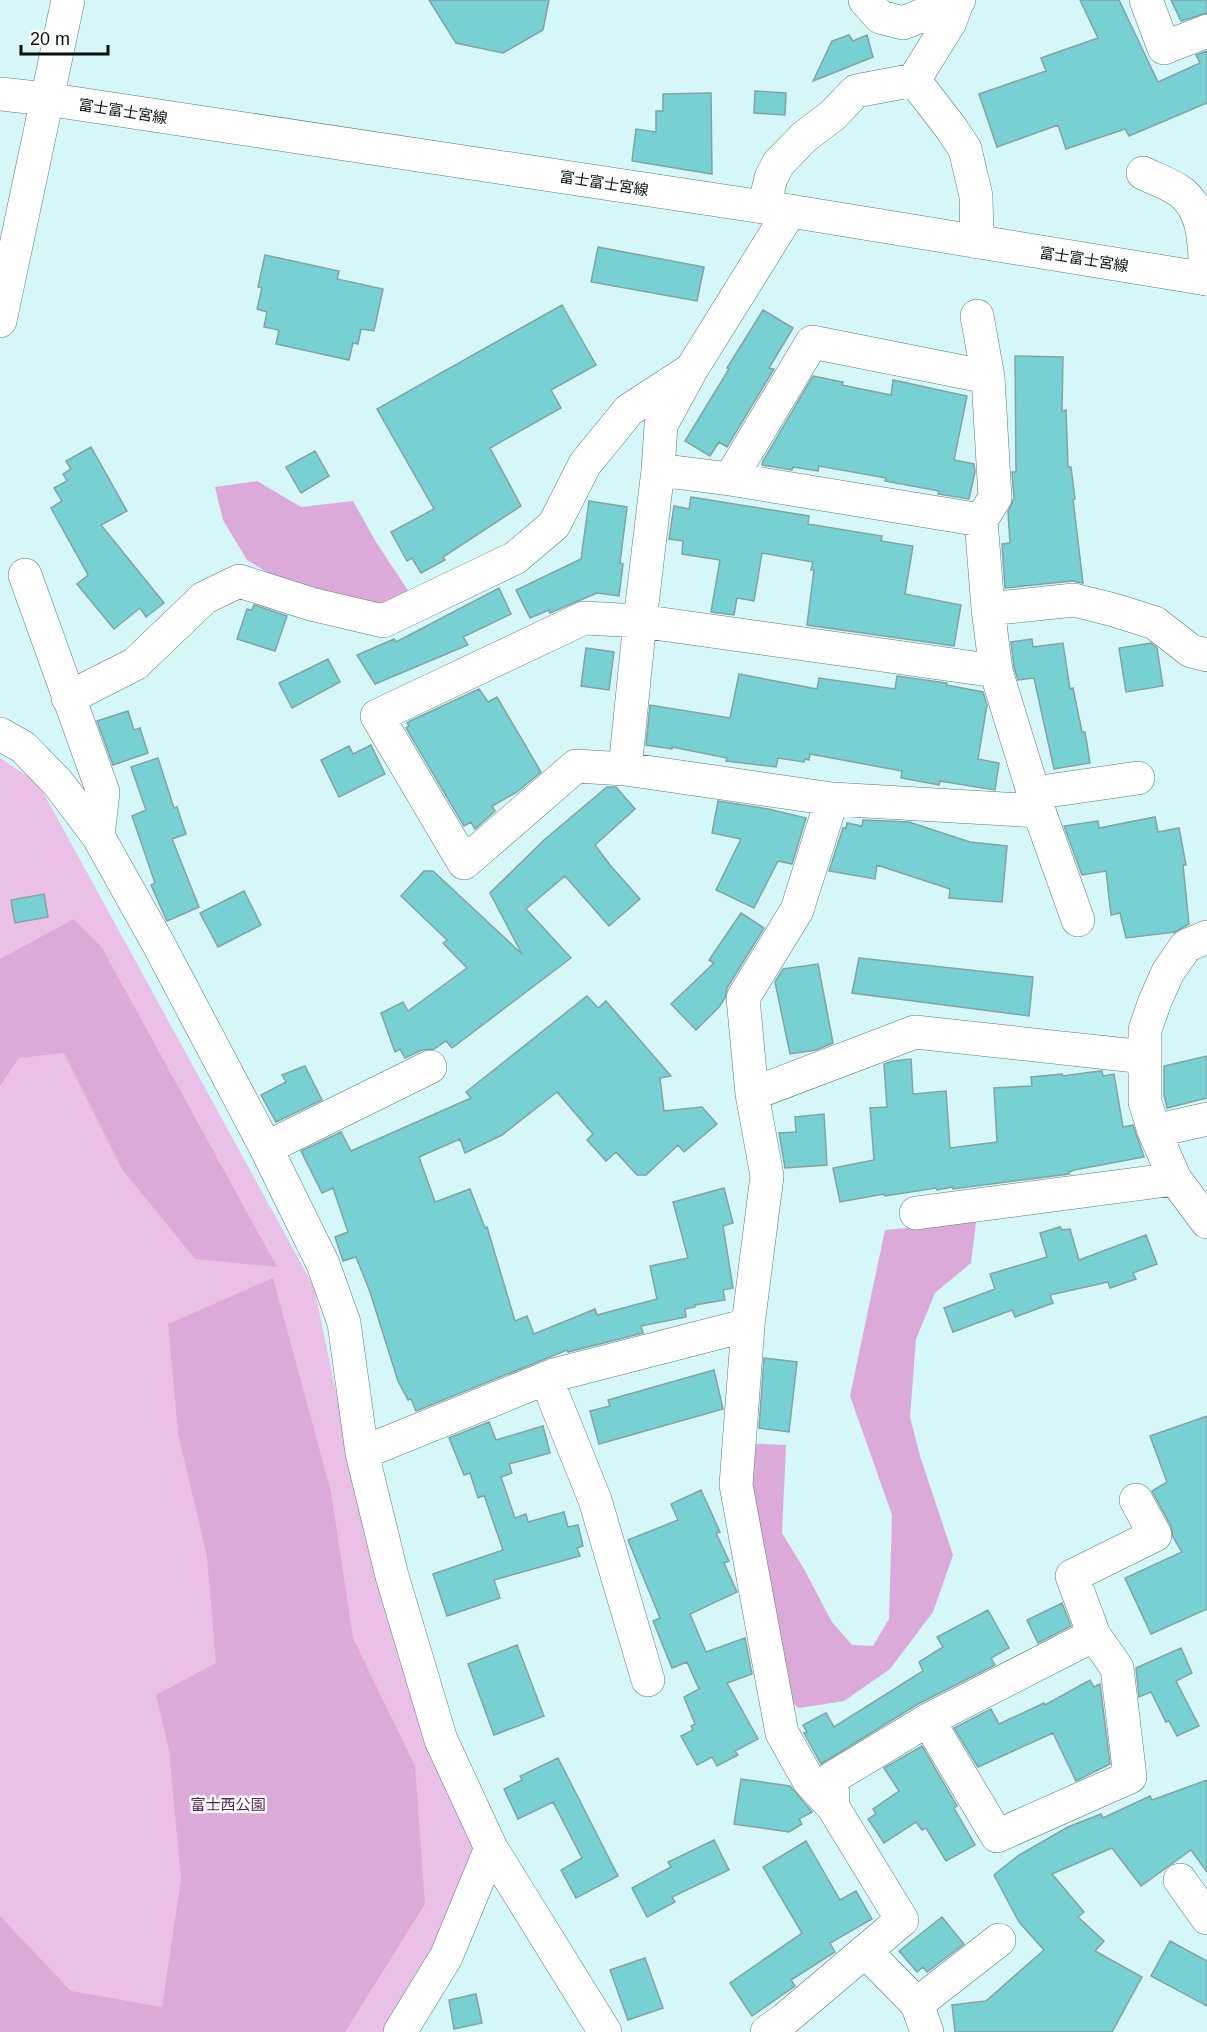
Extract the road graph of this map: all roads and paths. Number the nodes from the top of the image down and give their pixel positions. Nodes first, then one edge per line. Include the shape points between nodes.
1 (68, 0) edge
2 (864, 0) edge
3 (958, 0) edge
4 (1146, 0) edge
5 (1207, 31) edge
6 (914, 80) junction
7 (0, 94) edge
8 (46, 99) junction
9 (1143, 173) dead end
10 (777, 209) junction
11 (977, 242) junction
12 (1206, 279) edge
13 (977, 316) dead end
14 (0, 321) edge
15 (691, 370) junction
16 (988, 377) junction
17 (658, 470) junction
18 (730, 479) junction
19 (981, 520) junction
20 (25, 575) dead end
21 (988, 609) junction
22 (640, 621) junction
23 (1207, 656) edge
24 (996, 671) junction
25 (68, 698) junction
26 (0, 734) edge
27 (625, 769) junction
28 (1138, 778) dead end
29 (832, 799) junction
30 (1036, 802) junction
31 (98, 836) junction
32 (1078, 920) dead end
33 (1207, 937) edge
34 (1145, 1057) junction
35 (430, 1067) dead end
36 (752, 1094) junction
37 (1207, 1119) edge
38 (1154, 1131) junction
39 (266, 1148) junction
40 (1175, 1179) junction
41 (916, 1213) dead end
42 (1207, 1220) edge
43 (748, 1325) junction
44 (546, 1378) junction
45 (362, 1453) junction
46 (1136, 1500) dead end
47 (1094, 1635) junction
48 (648, 1680) dead end
49 (928, 1720) junction
50 (833, 1807) junction
51 (490, 1848) junction
52 (1180, 1880) dead end
53 (1207, 1918) edge
54 (999, 1940) dead end
55 (865, 1951) junction
56 (922, 2018) edge
57 (400, 2032) edge
58 (605, 2032) edge
59 (767, 2032) edge

1 - 8 street
2 - 3 street via 880,16 903,23
3 - 6 street via 950,21
4 - 5 street via 1164,48
6 - 10 street via 856,91 804,137 778,164 771,178
6 - 11 street via 965,149 976,196
7 - 8 street, 富士富士宮線
8 - 10 street, 富士富士宮線
8 - 14 street
9 - 12 street via 1181,193 1199,211
10 - 11 street, 富士富士宮線
10 - 15 street
11 - 12 street, 富士富士宮線
13 - 16 street
15 - 17 street via 661,425
15 - 25 street via 629,410 585,464 554,525 515,558 383,621 239,581 204,598 135,664
16 - 18 street via 812,342
16 - 19 street via 995,498
17 - 18 street
17 - 22 street
18 - 19 street
19 - 21 street
20 - 25 street
21 - 23 street via 1074,600 1155,623 1191,651
21 - 24 street
22 - 24 street
22 - 27 street
22 - 27 street via 584,618 376,716 464,863 576,766
24 - 30 street
25 - 31 street via 103,792
26 - 31 street via 23,747 58,783
27 - 29 street
28 - 30 street
29 - 30 street
29 - 36 street via 797,910 743,998
30 - 32 street
31 - 39 street
33 - 34 street via 1186,946 1168,972 1145,1030
34 - 36 street via 915,1032
34 - 38 street via 1145,1102
35 - 39 street
36 - 43 street via 767,1176
37 - 38 street
38 - 40 street
39 - 45 street via 323,1264 344,1323
40 - 41 street
40 - 42 street
43 - 44 street
43 - 50 street via 736,1485 782,1732 809,1782
44 - 45 street
44 - 48 street via 595,1500
45 - 51 street via 392,1576 441,1740
46 - 47 street via 1155,1535 1072,1576
47 - 49 street
47 - 49 street via 1117,1668 1130,1777 997,1836
49 - 50 street via 832,1778
50 - 55 street via 902,1920
51 - 57 street via 446,1957
51 - 58 street
52 - 53 street
54 - 56 street
55 - 56 street
55 - 59 street

